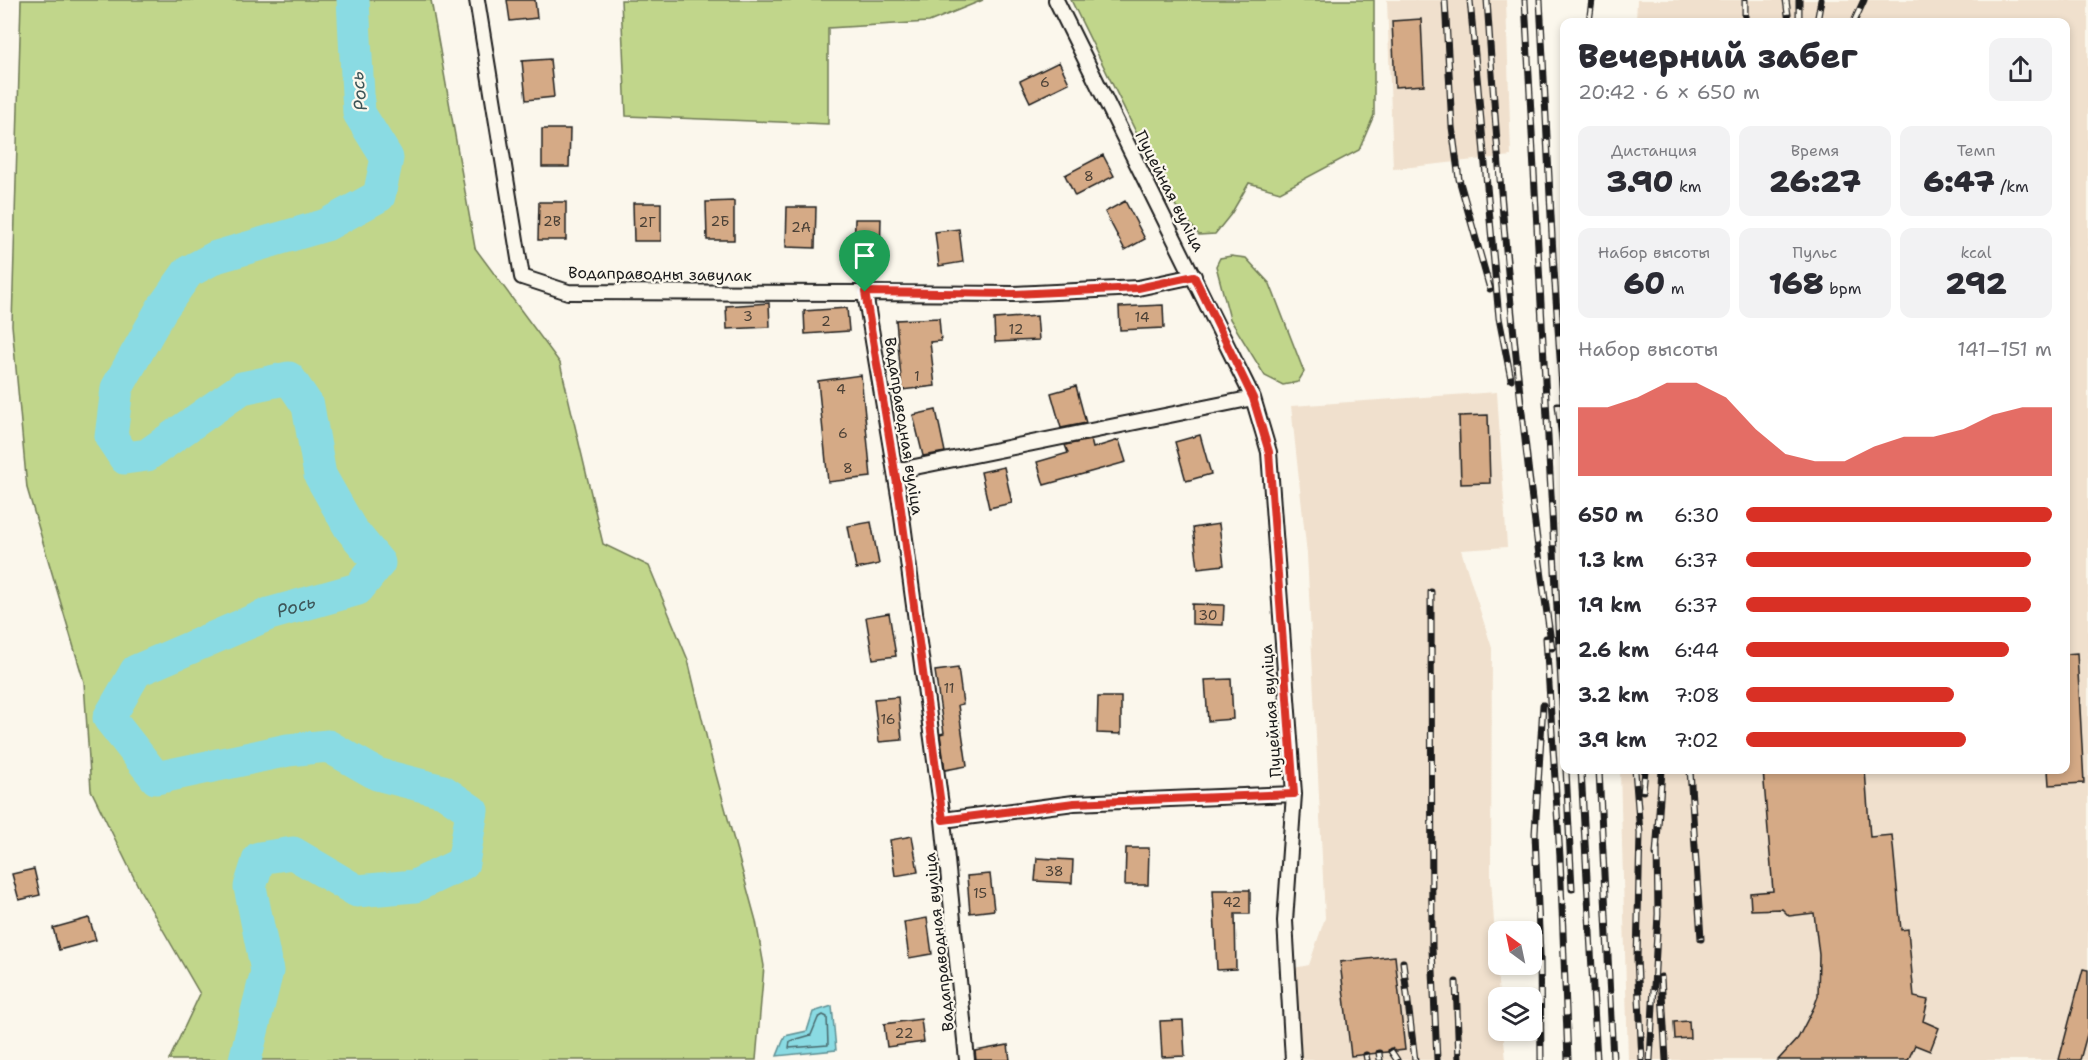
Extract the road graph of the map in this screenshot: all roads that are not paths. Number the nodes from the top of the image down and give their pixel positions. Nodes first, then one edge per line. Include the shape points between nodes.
1 (477, 0) edge
2 (1056, 0) edge
3 (1194, 276) junction
4 (865, 292) junction
5 (1253, 398) junction
6 (894, 471) junction
7 (1294, 794) junction
8 (943, 820) junction
9 (967, 1060) edge
10 (1293, 1060) edge

1 - 4 street, Водаправодны завулак via 522,278 567,291
2 - 3 street, Пуцейная вуліца
3 - 4 street via 1138,288 1014,294
3 - 5 street, Пуцейная вуліца
4 - 6 street, Вадаправодная вуліца
5 - 6 street
5 - 7 street, Пуцейная вуліца via 1269,452
6 - 8 street, Вадаправодная вуліца
7 - 8 street via 1074,803
7 - 10 street, Пуцейная вуліца via 1285,921
8 - 9 street, Вадаправодная вуліца

